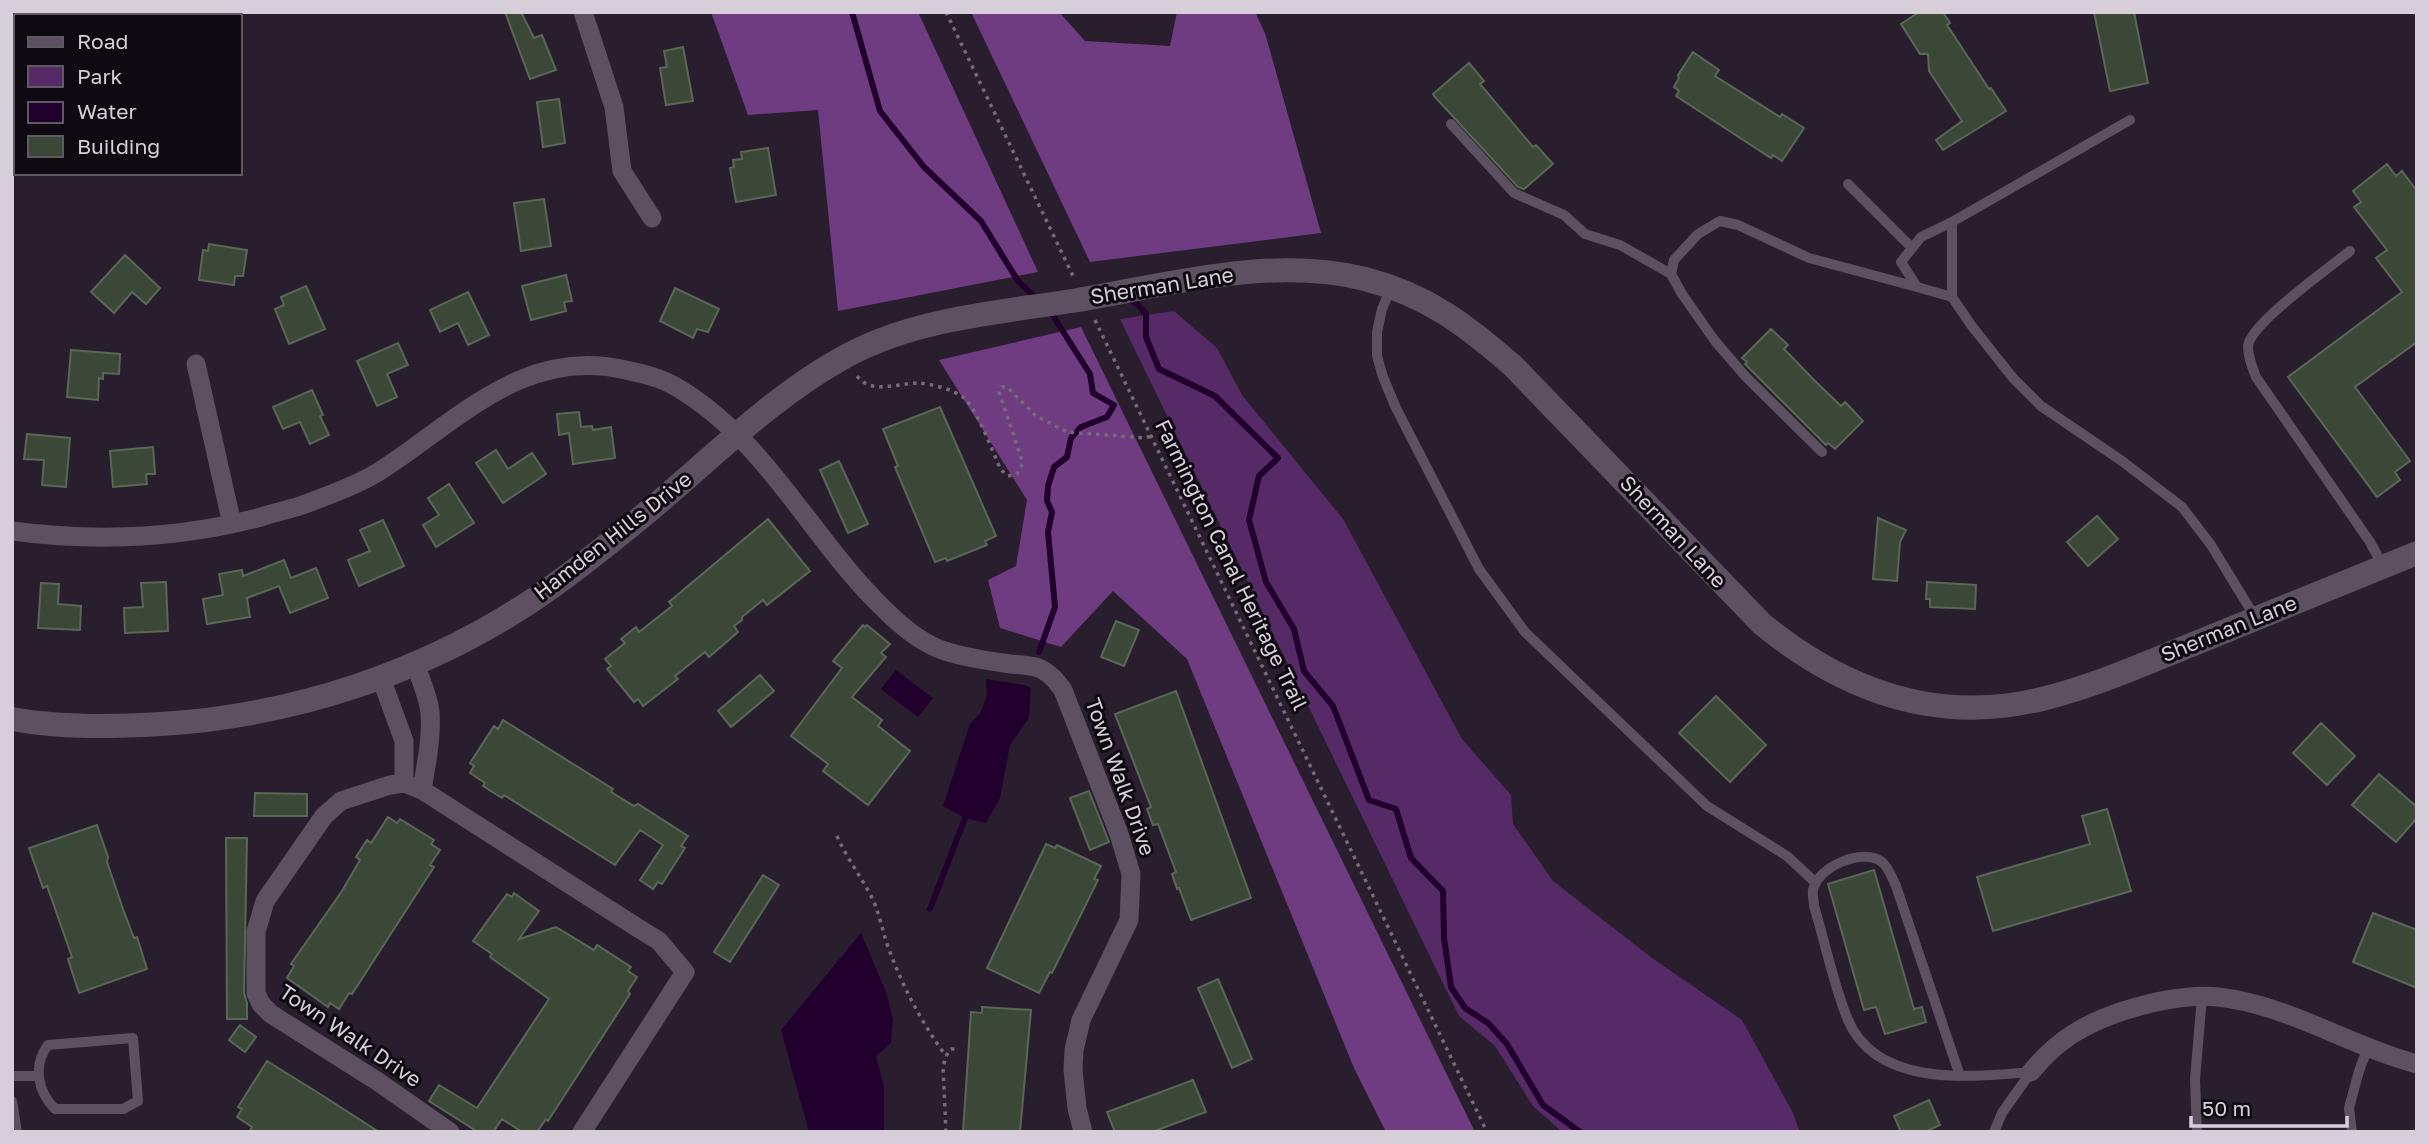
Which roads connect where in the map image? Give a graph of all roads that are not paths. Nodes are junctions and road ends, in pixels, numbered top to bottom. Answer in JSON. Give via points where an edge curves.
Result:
{"nodes":[{"id":1,"x":583,"y":12,"type":"edge"},
{"id":2,"x":2130,"y":120,"type":"dead end"},
{"id":3,"x":1451,"y":124,"type":"dead end"},
{"id":4,"x":1848,"y":184,"type":"dead end"},
{"id":5,"x":652,"y":218,"type":"dead end"},
{"id":6,"x":1952,"y":222,"type":"junction"},
{"id":7,"x":1913,"y":248,"type":"junction"},
{"id":8,"x":2350,"y":251,"type":"dead end"},
{"id":9,"x":1671,"y":274,"type":"junction"},
{"id":10,"x":1391,"y":287,"type":"junction"},
{"id":11,"x":1917,"y":287,"type":"junction"},
{"id":12,"x":1952,"y":297,"type":"junction"},
{"id":13,"x":942,"y":322,"type":"joint"},
{"id":14,"x":196,"y":364,"type":"dead end"},
{"id":15,"x":738,"y":434,"type":"junction"},
{"id":16,"x":1822,"y":452,"type":"dead end"},
{"id":17,"x":232,"y":524,"type":"junction"},
{"id":18,"x":12,"y":531,"type":"edge"},
{"id":19,"x":2417,"y":553,"type":"edge"},
{"id":20,"x":2384,"y":566,"type":"junction"},
{"id":21,"x":2256,"y":619,"type":"junction"},
{"id":22,"x":415,"y":664,"type":"junction"},
{"id":23,"x":381,"y":678,"type":"junction"},
{"id":24,"x":12,"y":719,"type":"edge"},
{"id":25,"x":413,"y":787,"type":"junction"},
{"id":26,"x":1816,"y":883,"type":"junction"},
{"id":27,"x":2202,"y":998,"type":"junction"},
{"id":28,"x":2368,"y":1047,"type":"junction"},
{"id":29,"x":2417,"y":1064,"type":"edge"},
{"id":30,"x":2031,"y":1072,"type":"junction"},
{"id":31,"x":12,"y":1076,"type":"edge"},
{"id":32,"x":39,"y":1076,"type":"junction"},
{"id":33,"x":1960,"y":1076,"type":"junction"},
{"id":34,"x":12,"y":1101,"type":"edge"},
{"id":35,"x":17,"y":1132,"type":"edge"},
{"id":36,"x":450,"y":1132,"type":"edge"},
{"id":37,"x":582,"y":1132,"type":"edge"},
{"id":38,"x":1083,"y":1132,"type":"edge"},
{"id":39,"x":1994,"y":1132,"type":"edge"},
{"id":40,"x":2197,"y":1132,"type":"edge"},
{"id":41,"x":2352,"y":1132,"type":"edge"}],
"edges":[{"from":1,"to":5,"type":"street","via":[[614,107],[622,171]]},
{"from":2,"to":6,"type":"lane"},
{"from":3,"to":9,"type":"lane","via":[[1514,192],[1564,215],[1585,234],[1620,246]]},
{"from":4,"to":7,"type":"lane"},
{"from":6,"to":7,"type":"lane","via":[[1921,237]]},
{"from":6,"to":12,"type":"lane"},
{"from":7,"to":11,"type":"lane","via":[[1900,262]]},
{"from":8,"to":20,"type":"lane","via":[[2260,324],[2248,343],[2256,377]]},
{"from":9,"to":11,"type":"lane","via":[[1674,260],[1698,234],[1720,221],[1809,258]]},
{"from":9,"to":16,"type":"lane","via":[[1723,350]]},
{"from":10,"to":13,"type":"street","name":"Sherman Lane","via":[[1311,271],[1227,275]]},
{"from":10,"to":21,"type":"street","name":"Sherman Lane","via":[[1420,298],[1472,330],[1557,410],[1762,624],[1791,648],[1862,687],[1923,704],[2007,705],[2041,699],[2133,668]]},
{"from":10,"to":26,"type":"lane","via":[[1377,332],[1383,377],[1479,569],[1525,632],[1707,806],[1787,856]]},
{"from":11,"to":12,"type":"lane"},
{"from":12,"to":21,"type":"lane","via":[[2012,377],[2041,406],[2182,507]]},
{"from":13,"to":15,"type":"street","name":"Hamden Hills Drive","via":[[843,357]]},
{"from":14,"to":17,"type":"street"},
{"from":15,"to":17,"type":"street","name":"Town Walk Drive","via":[[698,401],[651,375],[576,364],[518,380],[486,396],[378,472],[306,505]]},
{"from":15,"to":22,"type":"street","name":"Hamden Hills Drive","via":[[629,527],[532,601]]},
{"from":15,"to":38,"type":"street","name":"Town Walk Drive","via":[[857,583],[894,619],[941,650],[1039,668],[1052,677],[1070,705],[1131,874],[1132,895],[1126,928],[1081,1020],[1074,1050]]},
{"from":17,"to":18,"type":"street","name":"Town Walk Drive","via":[[139,538],[57,537]]},
{"from":19,"to":20,"type":"street","name":"Sherman Lane"},
{"from":20,"to":21,"type":"street","name":"Sherman Lane"},
{"from":22,"to":23,"type":"street","name":"Hamden Hills Drive"},
{"from":22,"to":25,"type":"street","via":[[430,713]]},
{"from":23,"to":24,"type":"street","name":"Hamden Hills Drive","via":[[253,714],[188,723],[121,727]]},
{"from":23,"to":25,"type":"street","via":[[404,741]]},
{"from":25,"to":36,"type":"street","name":"Town Walk Drive","via":[[390,785],[341,801],[324,816],[265,901],[256,932],[256,993],[271,1014]]},
{"from":25,"to":37,"type":"street","via":[[659,941],[685,972]]},
{"from":26,"to":33,"type":"lane","via":[[1814,906],[1848,1020],[1861,1041],[1879,1056],[1909,1070]]},
{"from":26,"to":33,"type":"lane","via":[[1838,863],[1858,857],[1883,863],[1896,886]]},
{"from":27,"to":28,"type":"street","via":[[2285,1013]]},
{"from":27,"to":30,"type":"street","via":[[2145,1004],[2100,1019],[2062,1040]]},
{"from":27,"to":40,"type":"lane","via":[[2195,1079]]},
{"from":28,"to":29,"type":"street"},
{"from":28,"to":41,"type":"lane","via":[[2349,1108]]},
{"from":30,"to":33,"type":"lane"},
{"from":30,"to":39,"type":"lane","via":[[2001,1113]]},
{"from":31,"to":32,"type":"lane"},
{"from":32,"to":32,"type":"lane","via":[[38,1062],[48,1045],[133,1038],[138,1101],[123,1109],[55,1109],[44,1095]]},
{"from":34,"to":35,"type":"lane"}]}
